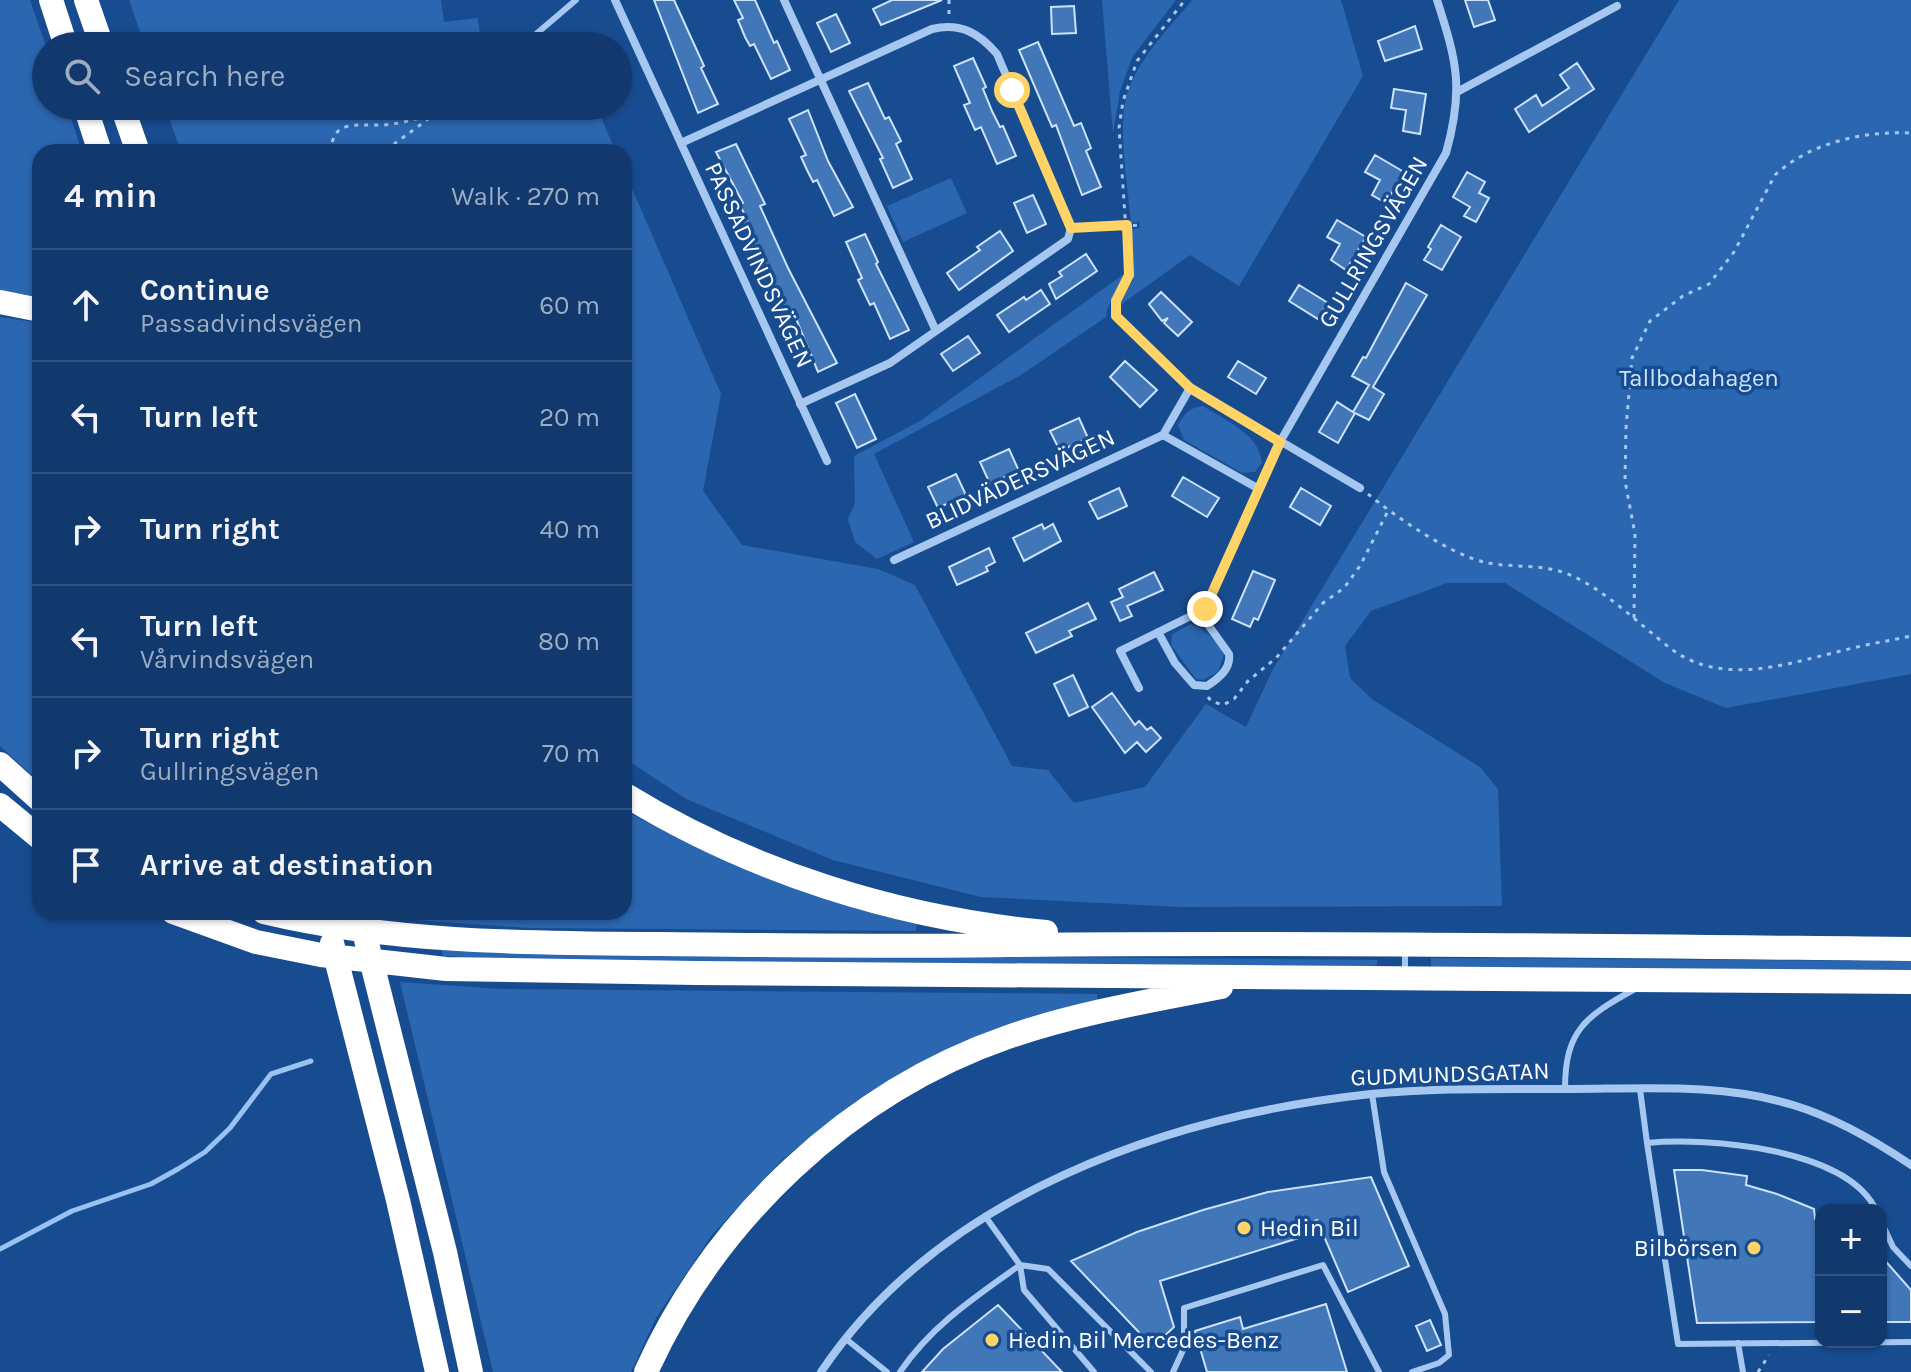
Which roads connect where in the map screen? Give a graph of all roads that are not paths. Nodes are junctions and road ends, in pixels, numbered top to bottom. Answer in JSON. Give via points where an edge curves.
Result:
{"nodes":[{"id":1,"x":51,"y":0,"type":"edge"},
{"id":2,"x":86,"y":0,"type":"edge"},
{"id":3,"x":576,"y":0,"type":"edge"},
{"id":4,"x":615,"y":0,"type":"edge"},
{"id":5,"x":784,"y":0,"type":"edge"},
{"id":6,"x":1437,"y":0,"type":"edge"},
{"id":7,"x":1617,"y":6,"type":"dead end"},
{"id":8,"x":61,"y":32,"type":"edge"},
{"id":9,"x":97,"y":32,"type":"edge"},
{"id":10,"x":538,"y":32,"type":"edge"},
{"id":11,"x":630,"y":32,"type":"edge"},
{"id":12,"x":632,"y":37,"type":"edge"},
{"id":13,"x":820,"y":79,"type":"junction"},
{"id":14,"x":1457,"y":92,"type":"junction"},
{"id":15,"x":90,"y":120,"type":"edge"},
{"id":16,"x":127,"y":120,"type":"edge"},
{"id":17,"x":681,"y":143,"type":"junction"},
{"id":18,"x":97,"y":144,"type":"edge"},
{"id":19,"x":136,"y":144,"type":"edge"},
{"id":20,"x":0,"y":302,"type":"edge"},
{"id":21,"x":32,"y":308,"type":"edge"},
{"id":22,"x":1116,"y":316,"type":"road end"},
{"id":23,"x":936,"y":331,"type":"junction"},
{"id":24,"x":1190,"y":388,"type":"junction"},
{"id":25,"x":800,"y":404,"type":"junction"},
{"id":26,"x":1163,"y":435,"type":"junction"},
{"id":27,"x":1280,"y":442,"type":"junction"},
{"id":28,"x":827,"y":461,"type":"dead end"},
{"id":29,"x":1360,"y":488,"type":"road end"},
{"id":30,"x":1259,"y":489,"type":"junction"},
{"id":31,"x":894,"y":560,"type":"dead end"},
{"id":32,"x":1199,"y":612,"type":"junction"},
{"id":33,"x":1158,"y":632,"type":"junction"},
{"id":34,"x":1139,"y":688,"type":"dead end"},
{"id":35,"x":0,"y":764,"type":"edge"},
{"id":36,"x":32,"y":793,"type":"edge"},
{"id":37,"x":632,"y":799,"type":"edge"},
{"id":38,"x":0,"y":805,"type":"edge"},
{"id":39,"x":32,"y":831,"type":"edge"},
{"id":40,"x":195,"y":920,"type":"edge"},
{"id":41,"x":296,"y":920,"type":"edge"},
{"id":42,"x":326,"y":920,"type":"edge"},
{"id":43,"x":361,"y":920,"type":"edge"},
{"id":44,"x":1168,"y":944,"type":"junction"},
{"id":45,"x":1405,"y":945,"type":"junction"},
{"id":46,"x":1911,"y":949,"type":"edge"},
{"id":47,"x":1266,"y":977,"type":"junction"},
{"id":48,"x":1405,"y":978,"type":"junction"},
{"id":49,"x":1652,"y":980,"type":"junction"},
{"id":50,"x":1911,"y":982,"type":"edge"},
{"id":51,"x":1565,"y":1089,"type":"junction"},
{"id":52,"x":1640,"y":1089,"type":"junction"},
{"id":53,"x":1372,"y":1094,"type":"junction"},
{"id":54,"x":1647,"y":1143,"type":"junction"},
{"id":55,"x":1911,"y":1165,"type":"edge"},
{"id":56,"x":1872,"y":1204,"type":"edge"},
{"id":57,"x":985,"y":1216,"type":"junction"},
{"id":58,"x":1887,"y":1234,"type":"edge"},
{"id":59,"x":1020,"y":1265,"type":"junction"},
{"id":60,"x":1911,"y":1266,"type":"edge"},
{"id":61,"x":845,"y":1338,"type":"junction"},
{"id":62,"x":1911,"y":1342,"type":"edge"},
{"id":63,"x":1738,"y":1343,"type":"junction"},
{"id":64,"x":437,"y":1372,"type":"edge"},
{"id":65,"x":471,"y":1372,"type":"edge"},
{"id":66,"x":646,"y":1372,"type":"edge"},
{"id":67,"x":821,"y":1372,"type":"edge"},
{"id":68,"x":887,"y":1372,"type":"edge"},
{"id":69,"x":900,"y":1372,"type":"edge"},
{"id":70,"x":1094,"y":1372,"type":"edge"},
{"id":71,"x":1151,"y":1372,"type":"edge"},
{"id":72,"x":1173,"y":1372,"type":"edge"},
{"id":73,"x":1379,"y":1372,"type":"edge"},
{"id":74,"x":1412,"y":1372,"type":"edge"},
{"id":75,"x":1743,"y":1372,"type":"edge"}],
"edges":[{"from":1,"to":8,"type":"highway"},
{"from":2,"to":9,"type":"highway"},
{"from":3,"to":10,"type":"lane"},
{"from":4,"to":11,"type":"street","name":"PASSADVINDSVÄGEN"},
{"from":5,"to":13,"type":"street"},
{"from":6,"to":14,"type":"street","name":"GULLRINGSVÄGEN","via":[[1455,58]]},
{"from":7,"to":14,"type":"street"},
{"from":12,"to":17,"type":"street","name":"PASSADVINDSVÄGEN"},
{"from":13,"to":17,"type":"street","name":"PASSADVINDSVÄGEN"},
{"from":13,"to":23,"type":"street"},
{"from":13,"to":23,"type":"street","name":"PASSADVINDSVÄGEN","via":[[932,29],[958,27],[974,33],[997,54],[1071,228],[1068,239]]},
{"from":14,"to":27,"type":"street","name":"GULLRINGSVÄGEN","via":[[1441,166]]},
{"from":15,"to":18,"type":"highway"},
{"from":16,"to":19,"type":"highway"},
{"from":17,"to":25,"type":"street","name":"PASSADVINDSVÄGEN"},
{"from":20,"to":21,"type":"highway"},
{"from":22,"to":24,"type":"street"},
{"from":23,"to":25,"type":"street","name":"PASSADVINDSVÄGEN","via":[[890,363]]},
{"from":24,"to":26,"type":"street"},
{"from":24,"to":27,"type":"street"},
{"from":25,"to":28,"type":"street","name":"PASSADVINDSVÄGEN"},
{"from":26,"to":30,"type":"street"},
{"from":26,"to":31,"type":"street","name":"BLIDVÄDERSVÄGEN"},
{"from":27,"to":29,"type":"street"},
{"from":27,"to":30,"type":"street","name":"GULLRINGSVÄGEN"},
{"from":30,"to":32,"type":"street","name":"GULLRINGSVÄGEN","via":[[1205,609]]},
{"from":32,"to":33,"type":"street"},
{"from":32,"to":33,"type":"street","via":[[1227,648],[1230,661],[1207,686],[1194,685]]},
{"from":33,"to":34,"type":"street","via":[[1120,651]]},
{"from":35,"to":36,"type":"highway"},
{"from":37,"to":44,"type":"highway","via":[[715,843],[878,903],[1020,929]]},
{"from":38,"to":39,"type":"highway"},
{"from":40,"to":47,"type":"highway","via":[[256,942],[321,955],[446,969]]},
{"from":41,"to":44,"type":"highway","via":[[439,939],[714,945]]},
{"from":42,"to":64,"type":"highway"},
{"from":43,"to":65,"type":"highway"},
{"from":44,"to":45,"type":"highway"},
{"from":45,"to":46,"type":"highway"},
{"from":45,"to":48,"type":"lane"},
{"from":47,"to":48,"type":"highway"},
{"from":47,"to":66,"type":"highway","via":[[1007,1037],[939,1065],[876,1102],[817,1147],[730,1235],[692,1288]]},
{"from":48,"to":49,"type":"highway"},
{"from":49,"to":50,"type":"highway"},
{"from":49,"to":51,"type":"lane","via":[[1606,1005],[1571,1041]]},
{"from":51,"to":52,"type":"street","name":"GUDMUNDSGATAN"},
{"from":51,"to":53,"type":"street","name":"GUDMUNDSGATAN"},
{"from":52,"to":54,"type":"lane"},
{"from":52,"to":55,"type":"street","name":"GUDMUNDSGATAN","via":[[1737,1093],[1792,1104],[1853,1129]]},
{"from":53,"to":57,"type":"street","name":"GUDMUNDSGATAN","via":[[1277,1108],[1168,1137],[1066,1175]]},
{"from":53,"to":74,"type":"lane","via":[[1384,1172],[1445,1314],[1449,1355]]},
{"from":54,"to":56,"type":"lane","via":[[1712,1141],[1780,1153],[1827,1168],[1864,1190]]},
{"from":54,"to":63,"type":"lane","via":[[1678,1344]]},
{"from":57,"to":59,"type":"lane"},
{"from":57,"to":61,"type":"street","name":"GUDMUNDSGATAN","via":[[924,1258]]},
{"from":58,"to":60,"type":"lane"},
{"from":59,"to":69,"type":"lane","via":[[948,1317]]},
{"from":59,"to":70,"type":"lane","via":[[1024,1290]]},
{"from":59,"to":71,"type":"lane","via":[[1048,1269]]},
{"from":61,"to":67,"type":"street","name":"GUDMUNDSGATAN"},
{"from":61,"to":68,"type":"lane"},
{"from":62,"to":63,"type":"lane"},
{"from":63,"to":75,"type":"lane"},
{"from":72,"to":73,"type":"lane","via":[[1184,1348],[1184,1308],[1323,1265]]}]}
